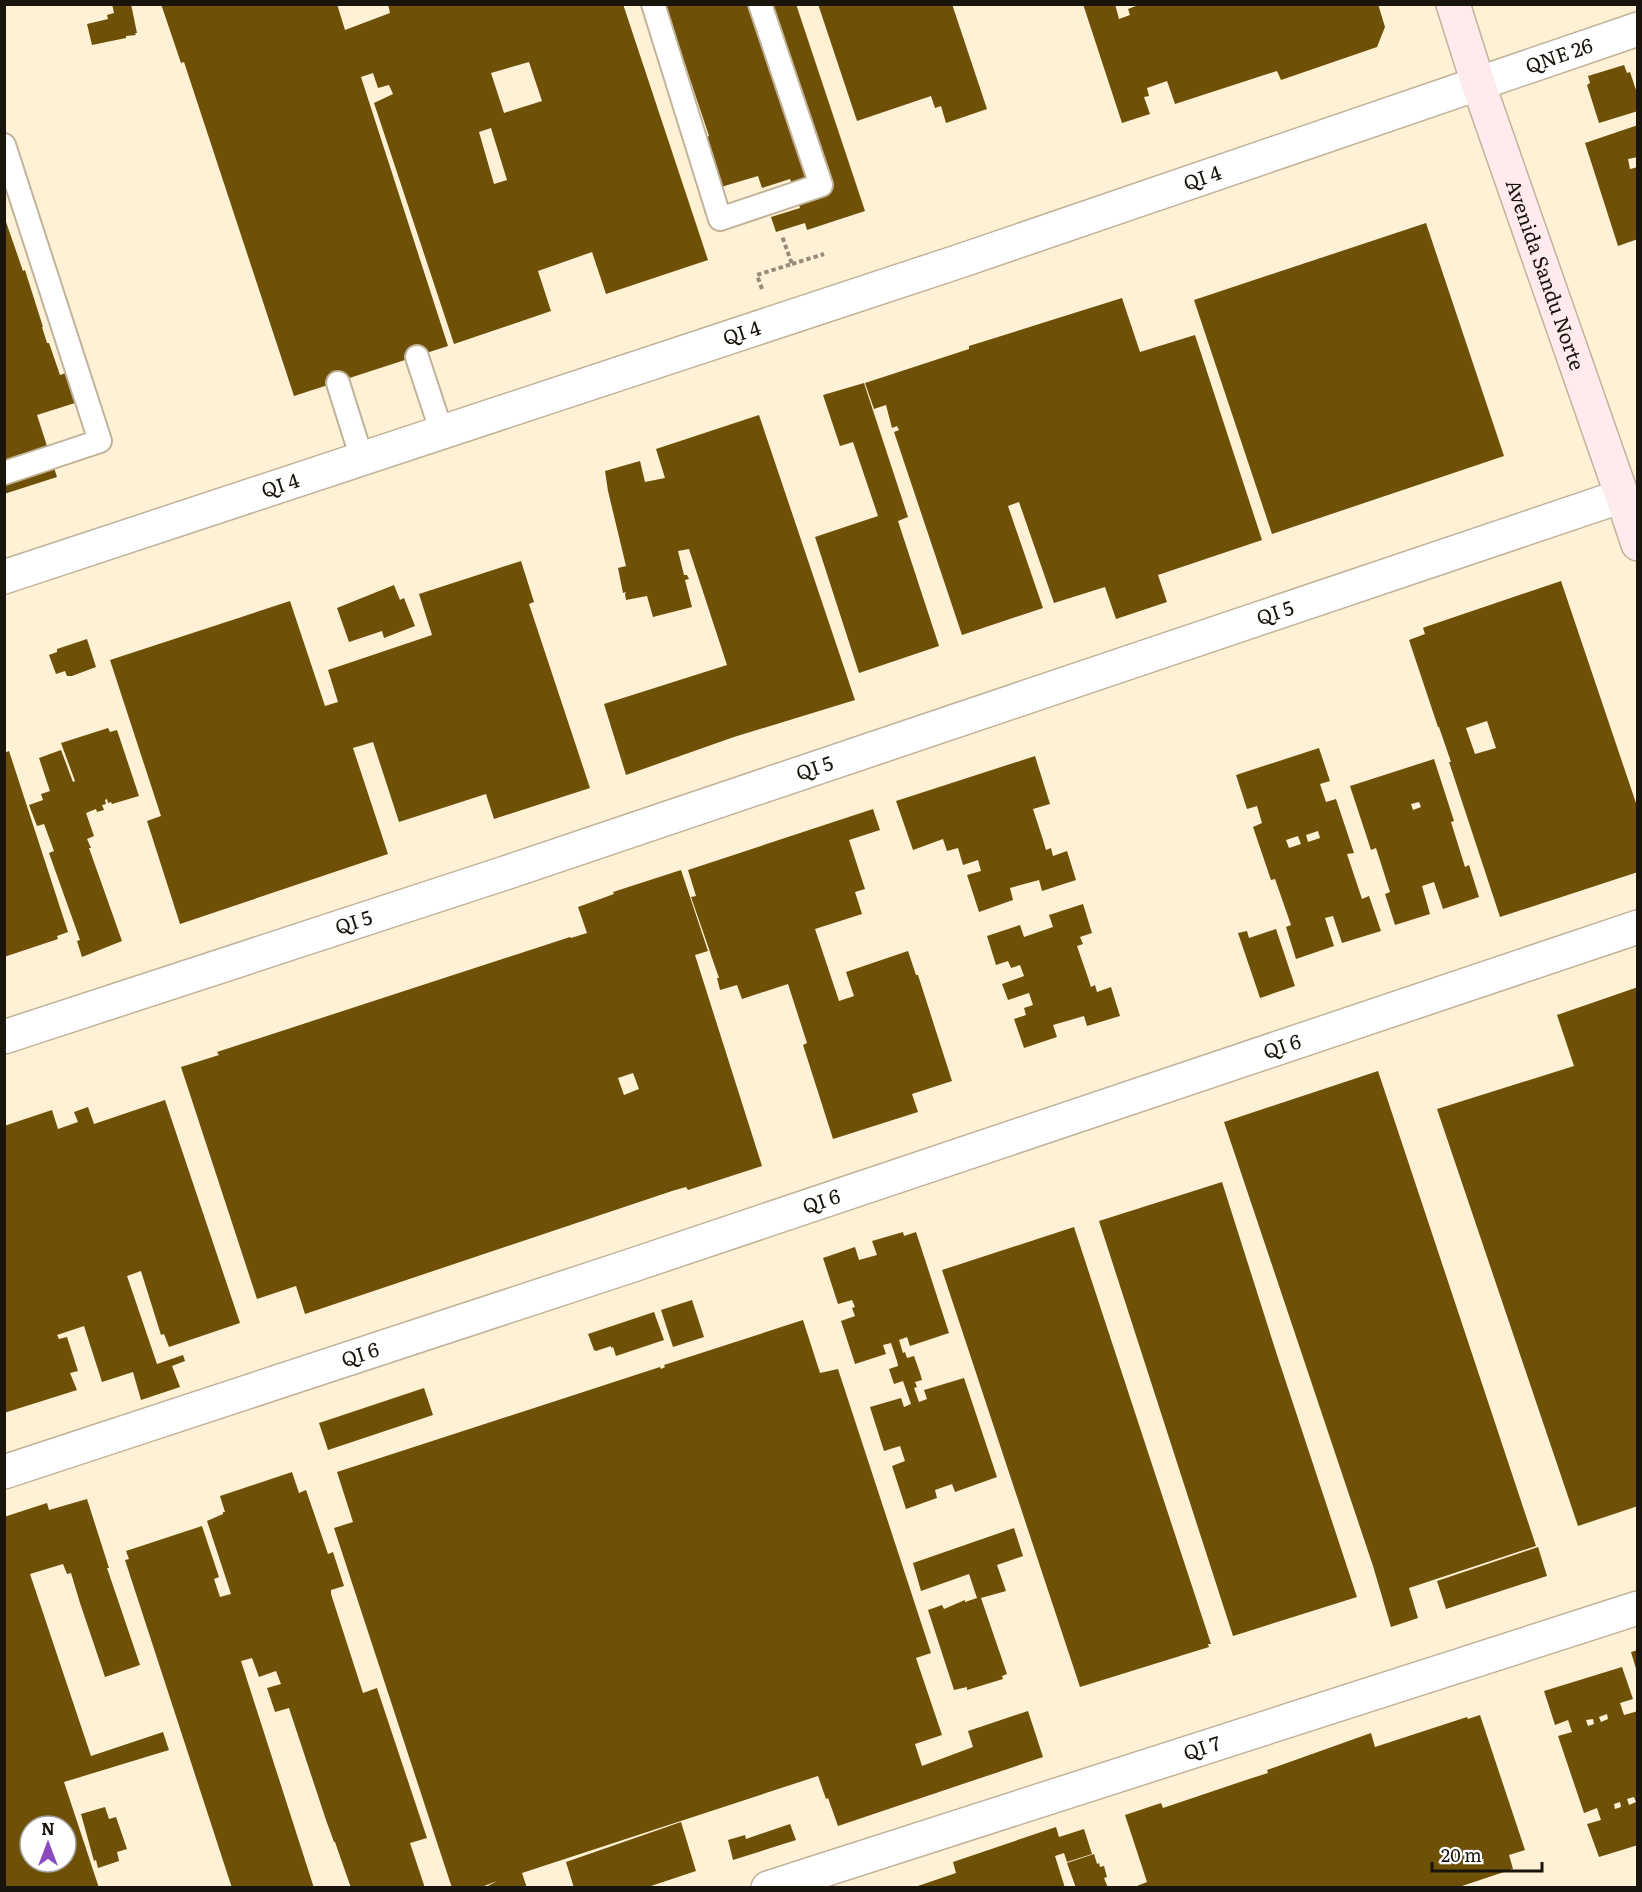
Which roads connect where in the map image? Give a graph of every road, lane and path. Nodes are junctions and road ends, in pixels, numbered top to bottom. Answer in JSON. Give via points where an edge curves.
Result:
{"nodes":[{"id":1,"x":653,"y":4,"type":"edge"},
{"id":2,"x":760,"y":4,"type":"edge"},
{"id":3,"x":1453,"y":4,"type":"edge"},
{"id":4,"x":1638,"y":29,"type":"edge"},
{"id":5,"x":1478,"y":83,"type":"junction"},
{"id":6,"x":4,"y":145,"type":"edge"},
{"id":7,"x":782,"y":236,"type":"dead end"},
{"id":8,"x":824,"y":254,"type":"dead end"},
{"id":9,"x":792,"y":264,"type":"junction"},
{"id":10,"x":773,"y":323,"type":"junction"},
{"id":11,"x":417,"y":357,"type":"dead end"},
{"id":12,"x":338,"y":383,"type":"dead end"},
{"id":13,"x":442,"y":433,"type":"junction"},
{"id":14,"x":362,"y":459,"type":"junction"},
{"id":15,"x":4,"y":473,"type":"edge"},
{"id":16,"x":1622,"y":496,"type":"junction"},
{"id":17,"x":1638,"y":544,"type":"edge"},
{"id":18,"x":4,"y":577,"type":"edge"},
{"id":19,"x":1638,"y":927,"type":"edge"},
{"id":20,"x":4,"y":1037,"type":"edge"},
{"id":21,"x":4,"y":1472,"type":"edge"},
{"id":22,"x":1638,"y":1608,"type":"edge"},
{"id":23,"x":768,"y":1887,"type":"edge"}],
"edges":[{"from":1,"to":2,"type":"lane","via":[[720,219],[821,185]]},
{"from":3,"to":5,"type":"main road","name":"Avenida Sandu Norte"},
{"from":4,"to":5,"type":"street","name":"QNE 26"},
{"from":5,"to":10,"type":"street","name":"QI 4"},
{"from":5,"to":16,"type":"main road","name":"Avenida Sandu Norte"},
{"from":6,"to":15,"type":"lane","via":[[100,441]]},
{"from":7,"to":9,"type":"path"},
{"from":8,"to":9,"type":"path"},
{"from":9,"to":10,"type":"path","via":[[757,275]]},
{"from":10,"to":13,"type":"street","name":"QI 4"},
{"from":11,"to":13,"type":"lane"},
{"from":12,"to":14,"type":"lane"},
{"from":13,"to":14,"type":"street","name":"QI 4"},
{"from":14,"to":18,"type":"street","name":"QI 4"},
{"from":16,"to":17,"type":"main road","name":"Avenida Sandu Norte"},
{"from":16,"to":20,"type":"street","name":"QI 5","via":[[525,867]]},
{"from":19,"to":21,"type":"street","name":"QI 6"},
{"from":22,"to":23,"type":"street","name":"QI 7"}]}
